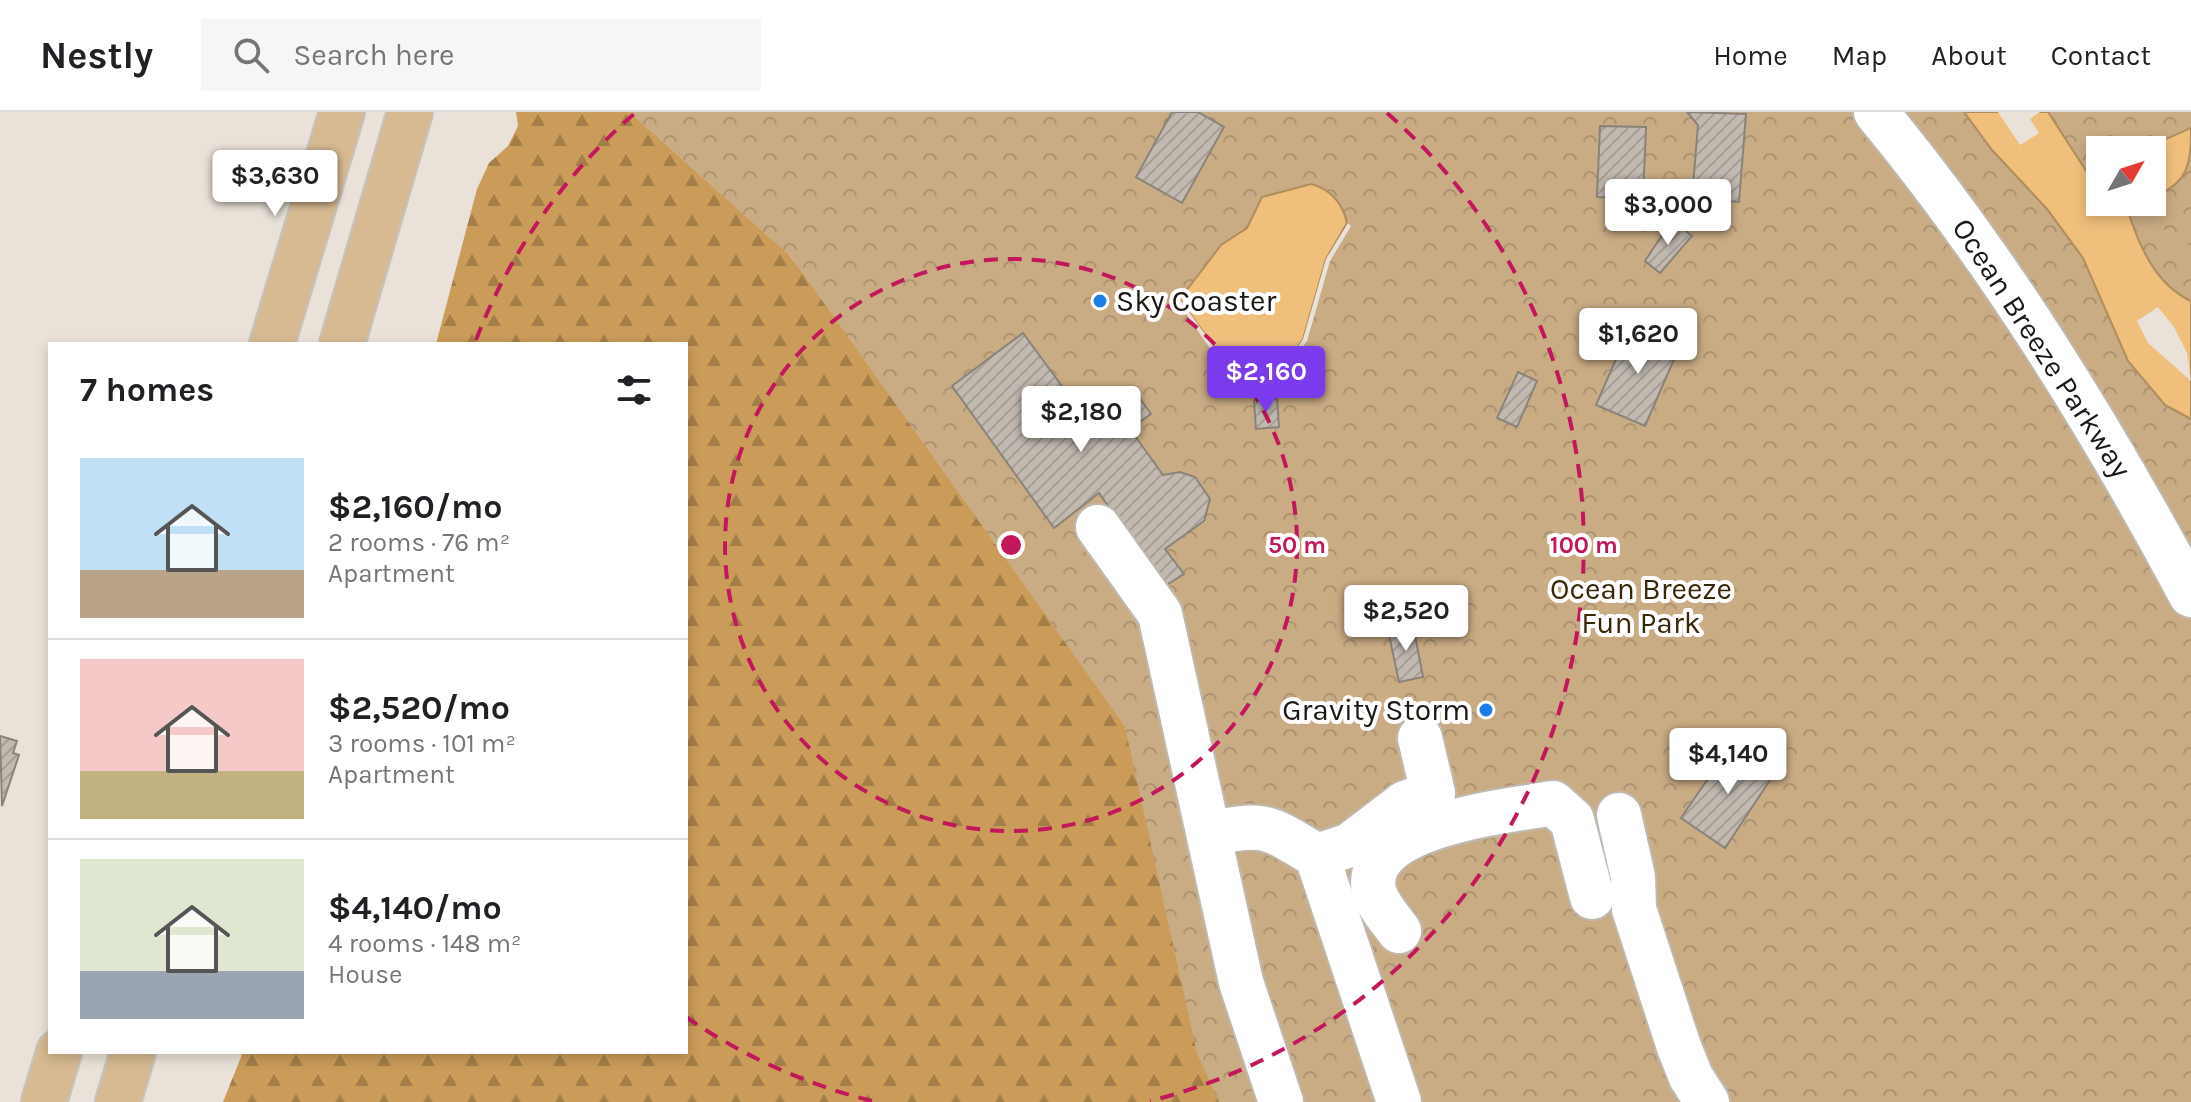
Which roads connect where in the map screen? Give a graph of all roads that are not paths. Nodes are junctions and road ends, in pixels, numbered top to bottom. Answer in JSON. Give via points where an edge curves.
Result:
{"nodes":[{"id":1,"x":342,"y":112,"type":"edge"},
{"id":2,"x":410,"y":112,"type":"edge"},
{"id":3,"x":1876,"y":112,"type":"edge"},
{"id":4,"x":273,"y":342,"type":"edge"},
{"id":5,"x":343,"y":342,"type":"edge"},
{"id":6,"x":1098,"y":527,"type":"dead end"},
{"id":7,"x":2191,"y":595,"type":"edge"},
{"id":8,"x":1420,"y":738,"type":"dead end"},
{"id":9,"x":1619,"y":815,"type":"dead end"},
{"id":10,"x":1209,"y":834,"type":"junction"},
{"id":11,"x":1322,"y":869,"type":"junction"},
{"id":12,"x":1374,"y":876,"type":"junction"},
{"id":13,"x":1592,"y":897,"type":"dead end"},
{"id":14,"x":1399,"y":931,"type":"dead end"},
{"id":15,"x":58,"y":1054,"type":"edge"},
{"id":16,"x":132,"y":1054,"type":"edge"},
{"id":17,"x":44,"y":1102,"type":"edge"},
{"id":18,"x":118,"y":1102,"type":"edge"},
{"id":19,"x":1281,"y":1102,"type":"edge"},
{"id":20,"x":1399,"y":1102,"type":"edge"},
{"id":21,"x":1707,"y":1102,"type":"edge"}],
"edges":[{"from":1,"to":4,"type":"main road"},
{"from":2,"to":5,"type":"main road"},
{"from":3,"to":7,"type":"street","name":"Ocean Breeze Parkway","via":[[1934,182],[2055,358]]},
{"from":6,"to":10,"type":"street","via":[[1160,614]]},
{"from":8,"to":11,"type":"street","via":[[1433,793],[1405,803]]},
{"from":9,"to":21,"type":"street","via":[[1633,877],[1634,909],[1679,1047]]},
{"from":10,"to":11,"type":"street","via":[[1248,825],[1270,828]]},
{"from":10,"to":19,"type":"street","via":[[1241,982]]},
{"from":11,"to":12,"type":"street"},
{"from":11,"to":20,"type":"street"},
{"from":12,"to":13,"type":"street","via":[[1387,853],[1425,829],[1553,803],[1572,820]]},
{"from":12,"to":14,"type":"street","via":[[1378,901]]},
{"from":15,"to":17,"type":"main road"},
{"from":16,"to":18,"type":"main road"}]}
